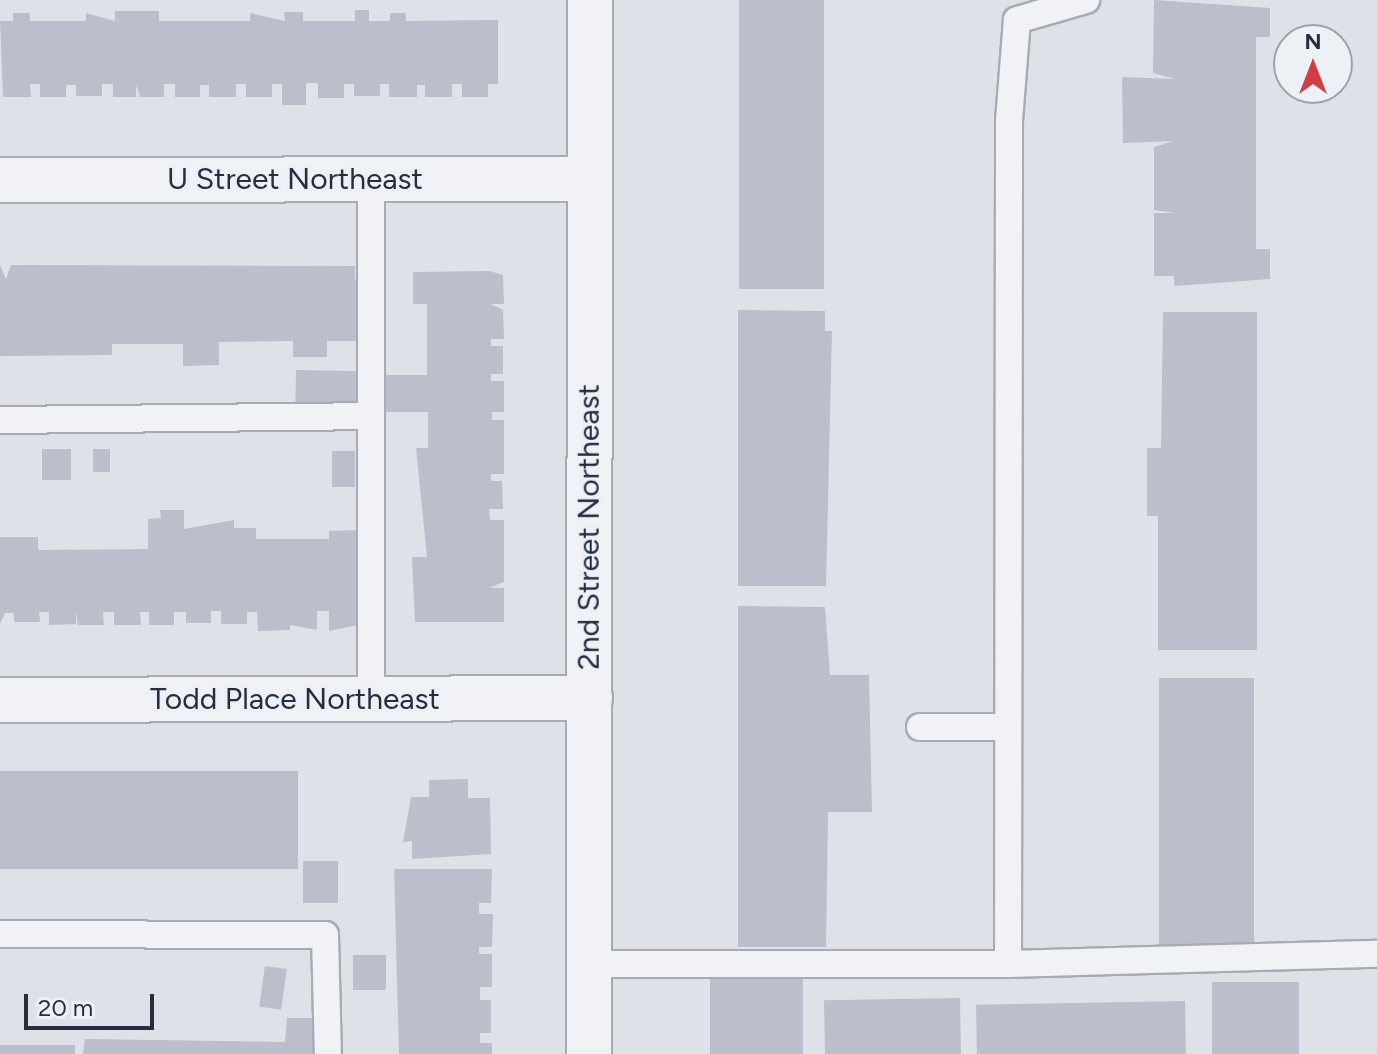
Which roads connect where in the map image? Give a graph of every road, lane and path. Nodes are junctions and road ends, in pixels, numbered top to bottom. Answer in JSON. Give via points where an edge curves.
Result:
{"nodes":[{"id":1,"x":590,"y":0,"type":"edge"},
{"id":2,"x":1086,"y":0,"type":"edge"},
{"id":3,"x":371,"y":179,"type":"junction"},
{"id":4,"x":589,"y":179,"type":"junction"},
{"id":5,"x":0,"y":180,"type":"edge"},
{"id":6,"x":371,"y":416,"type":"junction"},
{"id":7,"x":0,"y":420,"type":"edge"},
{"id":8,"x":590,"y":698,"type":"junction"},
{"id":9,"x":371,"y":699,"type":"junction"},
{"id":10,"x":0,"y":700,"type":"edge"},
{"id":11,"x":920,"y":727,"type":"dead end"},
{"id":12,"x":1008,"y":727,"type":"junction"},
{"id":13,"x":0,"y":934,"type":"edge"},
{"id":14,"x":1377,"y":954,"type":"edge"},
{"id":15,"x":590,"y":964,"type":"junction"},
{"id":16,"x":1008,"y":964,"type":"junction"},
{"id":17,"x":328,"y":1054,"type":"edge"},
{"id":18,"x":589,"y":1054,"type":"edge"}],
"edges":[{"from":1,"to":4,"type":"street","name":"2nd Street Northeast"},
{"from":2,"to":12,"type":"lane","via":[[1017,20],[1009,121]]},
{"from":3,"to":4,"type":"street","name":"U Street Northeast"},
{"from":3,"to":5,"type":"street","name":"U Street Northeast"},
{"from":3,"to":6,"type":"lane"},
{"from":4,"to":8,"type":"street","name":"2nd Street Northeast"},
{"from":6,"to":7,"type":"lane"},
{"from":6,"to":9,"type":"lane"},
{"from":8,"to":9,"type":"street","name":"Todd Place Northeast"},
{"from":8,"to":15,"type":"street","name":"2nd Street Northeast"},
{"from":9,"to":10,"type":"street","name":"Todd Place Northeast"},
{"from":11,"to":12,"type":"lane"},
{"from":12,"to":16,"type":"lane"},
{"from":13,"to":17,"type":"lane","via":[[325,935]]},
{"from":14,"to":16,"type":"lane"},
{"from":15,"to":16,"type":"lane"},
{"from":15,"to":18,"type":"street","name":"2nd Street Northeast"}]}
